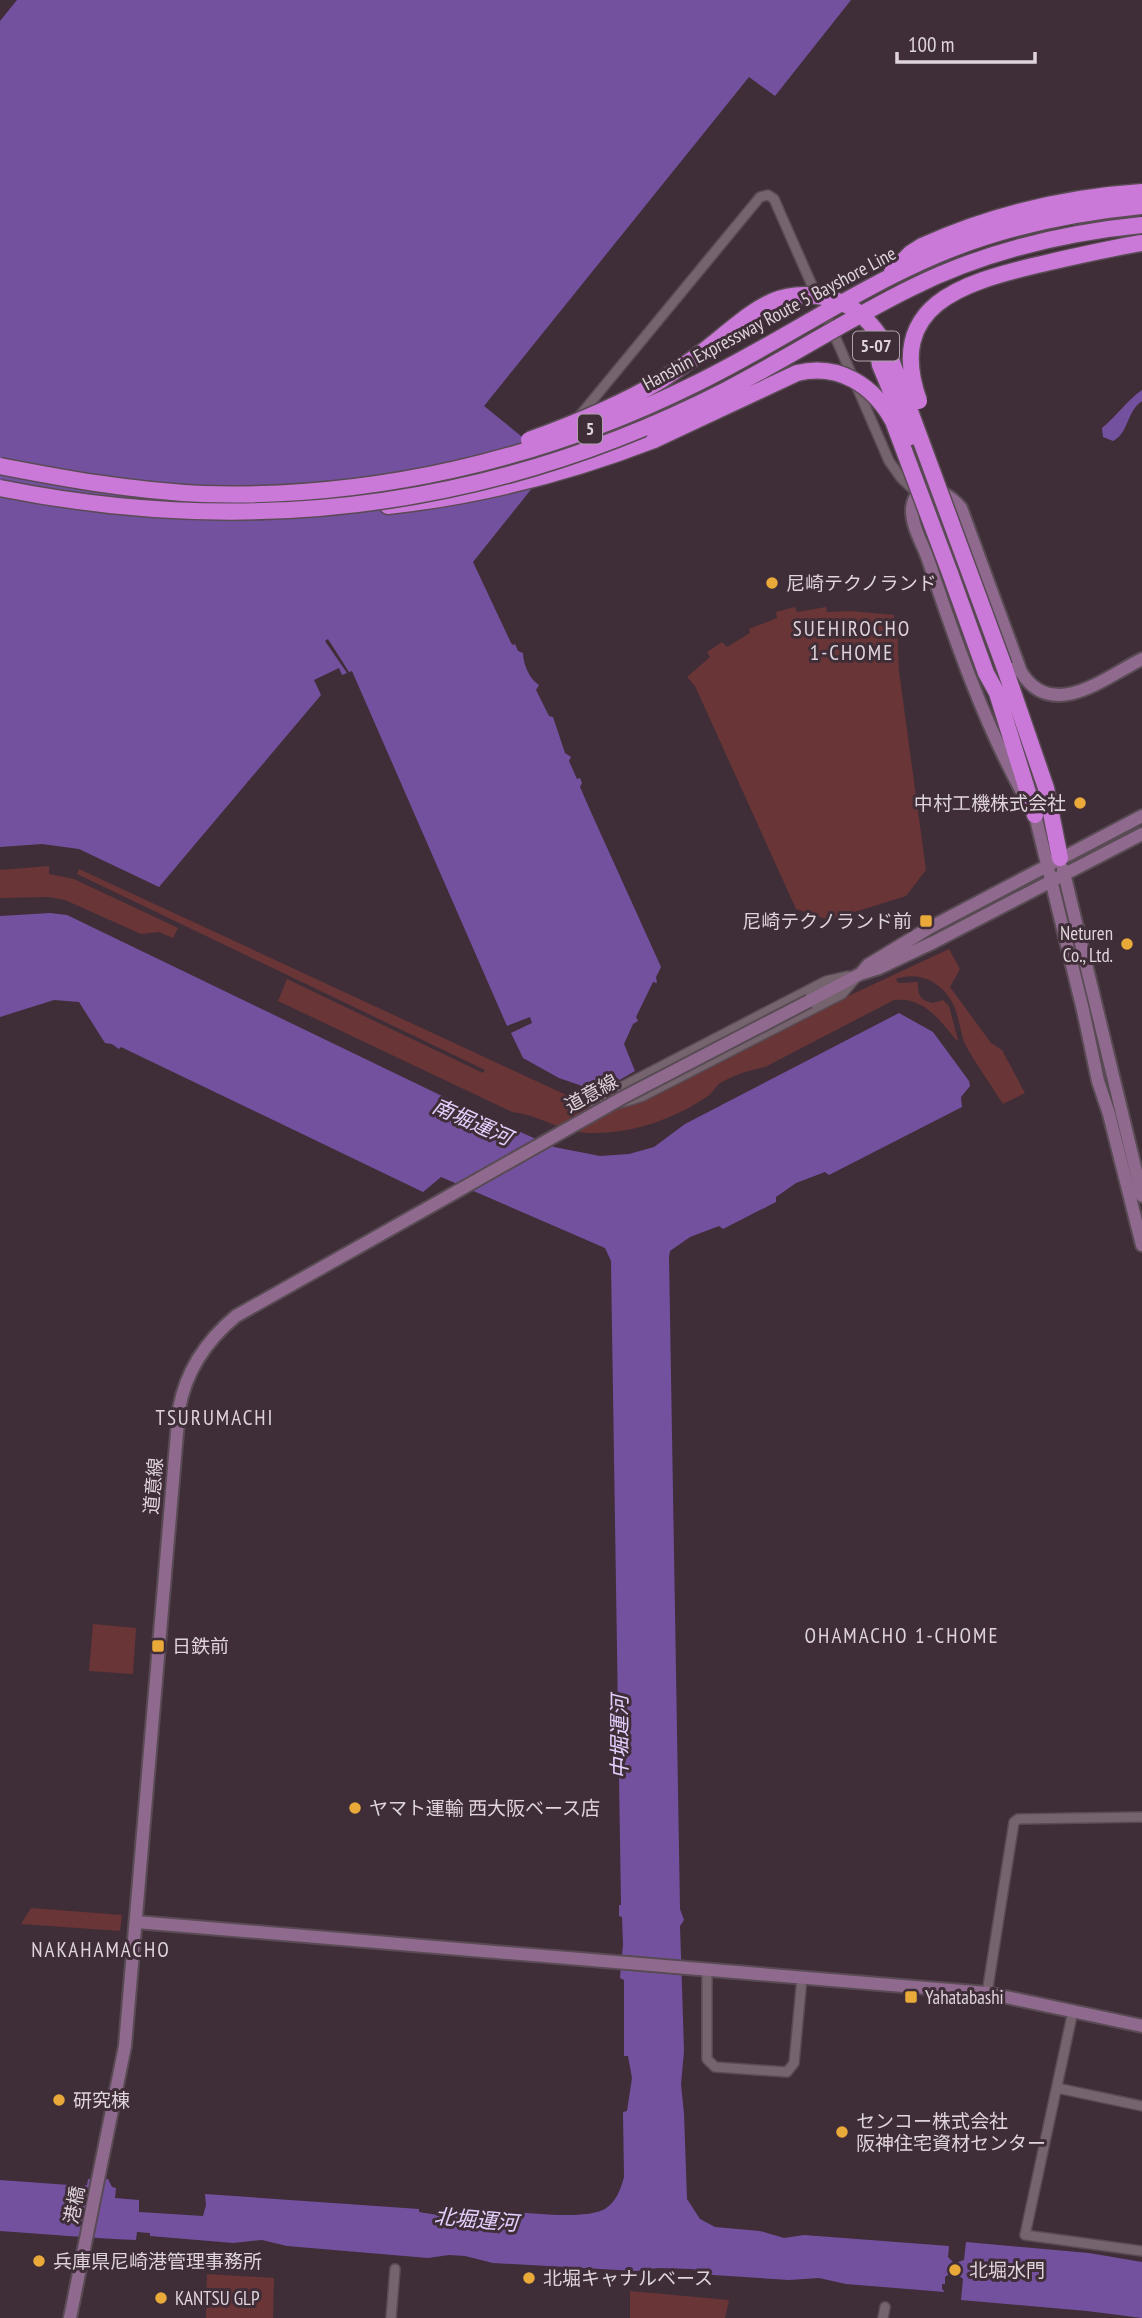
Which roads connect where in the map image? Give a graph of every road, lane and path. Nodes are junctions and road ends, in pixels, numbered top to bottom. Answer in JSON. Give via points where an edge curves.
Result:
{"nodes":[{"id":1,"x":1142,"y":192,"type":"edge"},
{"id":2,"x":1142,"y":206,"type":"edge"},
{"id":3,"x":1142,"y":225,"type":"edge"},
{"id":4,"x":1142,"y":243,"type":"edge"},
{"id":5,"x":553,"y":447,"type":"dead end"},
{"id":6,"x":0,"y":463,"type":"edge"},
{"id":7,"x":416,"y":477,"type":"junction"},
{"id":8,"x":0,"y":488,"type":"edge"},
{"id":9,"x":917,"y":494,"type":"junction"},
{"id":10,"x":342,"y":507,"type":"junction"},
{"id":11,"x":968,"y":570,"type":"junction"},
{"id":12,"x":1142,"y":659,"type":"edge"},
{"id":13,"x":995,"y":669,"type":"junction"},
{"id":14,"x":1035,"y":814,"type":"junction"},
{"id":15,"x":1142,"y":816,"type":"edge"},
{"id":16,"x":1142,"y":834,"type":"edge"},
{"id":17,"x":1057,"y":866,"type":"junction"},
{"id":18,"x":1051,"y":881,"type":"junction"},
{"id":19,"x":860,"y":974,"type":"junction"},
{"id":20,"x":1142,"y":1196,"type":"edge"},
{"id":21,"x":1142,"y":1245,"type":"edge"},
{"id":22,"x":1142,"y":1817,"type":"edge"},
{"id":23,"x":136,"y":1922,"type":"junction"},
{"id":24,"x":707,"y":1970,"type":"junction"},
{"id":25,"x":802,"y":1978,"type":"junction"},
{"id":26,"x":987,"y":1993,"type":"junction"},
{"id":27,"x":1073,"y":2011,"type":"junction"},
{"id":28,"x":1142,"y":2026,"type":"edge"},
{"id":29,"x":1057,"y":2088,"type":"junction"},
{"id":30,"x":1142,"y":2106,"type":"edge"},
{"id":31,"x":100,"y":2176,"type":"joint"},
{"id":32,"x":1142,"y":2251,"type":"edge"},
{"id":33,"x":395,"y":2269,"type":"dead end"},
{"id":34,"x":885,"y":2306,"type":"dead end"},
{"id":35,"x":70,"y":2318,"type":"edge"},
{"id":36,"x":391,"y":2318,"type":"edge"},
{"id":37,"x":883,"y":2318,"type":"edge"}],
"edges":[{"from":1,"to":13,"type":"highway","number":"5-07","bridge":true,"via":[[1032,208],[938,239],[901,262],[884,285],[875,330],[880,365]]},
{"from":2,"to":7,"type":"highway","name":"Hanshin Expressway Route 5 Bayshore Line","number":"5","bridge":true,"via":[[1040,222],[960,246],[884,281],[719,372],[632,412],[521,453]]},
{"from":3,"to":10,"type":"highway","name":"Hanshin Expressway Route 5 Bayshore Line","number":"5","bridge":true,"via":[[1042,240],[946,272],[717,394],[586,451],[461,487]]},
{"from":4,"to":11,"type":"highway","number":"5-07","bridge":true,"via":[[1044,263],[961,287],[939,300],[917,328],[911,379],[939,459]]},
{"from":5,"to":9,"type":"street","via":[[760,197],[768,195],[774,199],[889,461]]},
{"from":6,"to":7,"type":"highway","name":"Hanshin Expressway Route 5 Bayshore Line","number":"5","bridge":true,"via":[[51,476],[161,491],[240,494]]},
{"from":7,"to":11,"type":"highway","number":"5-07","bridge":true,"via":[[541,436],[639,393],[772,300],[820,296],[854,309],[886,346]]},
{"from":8,"to":10,"type":"highway","name":"Hanshin Expressway Route 5 Bayshore Line","number":"5","bridge":true,"via":[[161,510]]},
{"from":9,"to":12,"type":"street","via":[[936,490],[961,508],[1021,671],[1035,689],[1068,696]]},
{"from":9,"to":14,"type":"street","via":[[912,515],[954,636],[1007,764]]},
{"from":10,"to":13,"type":"highway","number":"5-07","bridge":true,"via":[[463,495],[570,469],[654,440],[789,376],[813,370],[839,373],[871,391],[893,421]]},
{"from":11,"to":13,"type":"highway","number":"5-07","bridge":true},
{"from":13,"to":14,"type":"highway","number":"5-07","via":[[997,693]]},
{"from":13,"to":17,"type":"highway","number":"5-07","via":[[1046,788]]},
{"from":14,"to":17,"type":"street"},
{"from":15,"to":17,"type":"street"},
{"from":16,"to":17,"type":"street"},
{"from":17,"to":18,"type":"street","name":"道意線"},
{"from":17,"to":19,"type":"street","name":"道意線","via":[[929,928]]},
{"from":17,"to":20,"type":"street"},
{"from":18,"to":19,"type":"street","name":"道意線"},
{"from":18,"to":21,"type":"street"},
{"from":19,"to":19,"type":"street","via":[[842,994],[643,1096],[622,1103],[589,1103],[583,1098],[586,1093],[606,1095],[826,981]]},
{"from":19,"to":23,"type":"street","name":"道意線","bridge":true,"via":[[621,1098],[236,1316],[212,1338],[194,1364],[180,1409]]},
{"from":22,"to":26,"type":"street","via":[[1014,1822]]},
{"from":23,"to":24,"type":"street"},
{"from":23,"to":31,"type":"street","name":"道意線","via":[[125,2046]]},
{"from":24,"to":25,"type":"street"},
{"from":24,"to":25,"type":"street","via":[[708,2059],[715,2067],[787,2072],[794,2063]]},
{"from":25,"to":26,"type":"street"},
{"from":26,"to":27,"type":"street"},
{"from":27,"to":28,"type":"street"},
{"from":27,"to":29,"type":"street"},
{"from":29,"to":30,"type":"street"},
{"from":29,"to":32,"type":"street","via":[[1025,2235]]},
{"from":31,"to":35,"type":"street","name":"港橋"},
{"from":33,"to":36,"type":"street"},
{"from":34,"to":37,"type":"street"}]}
